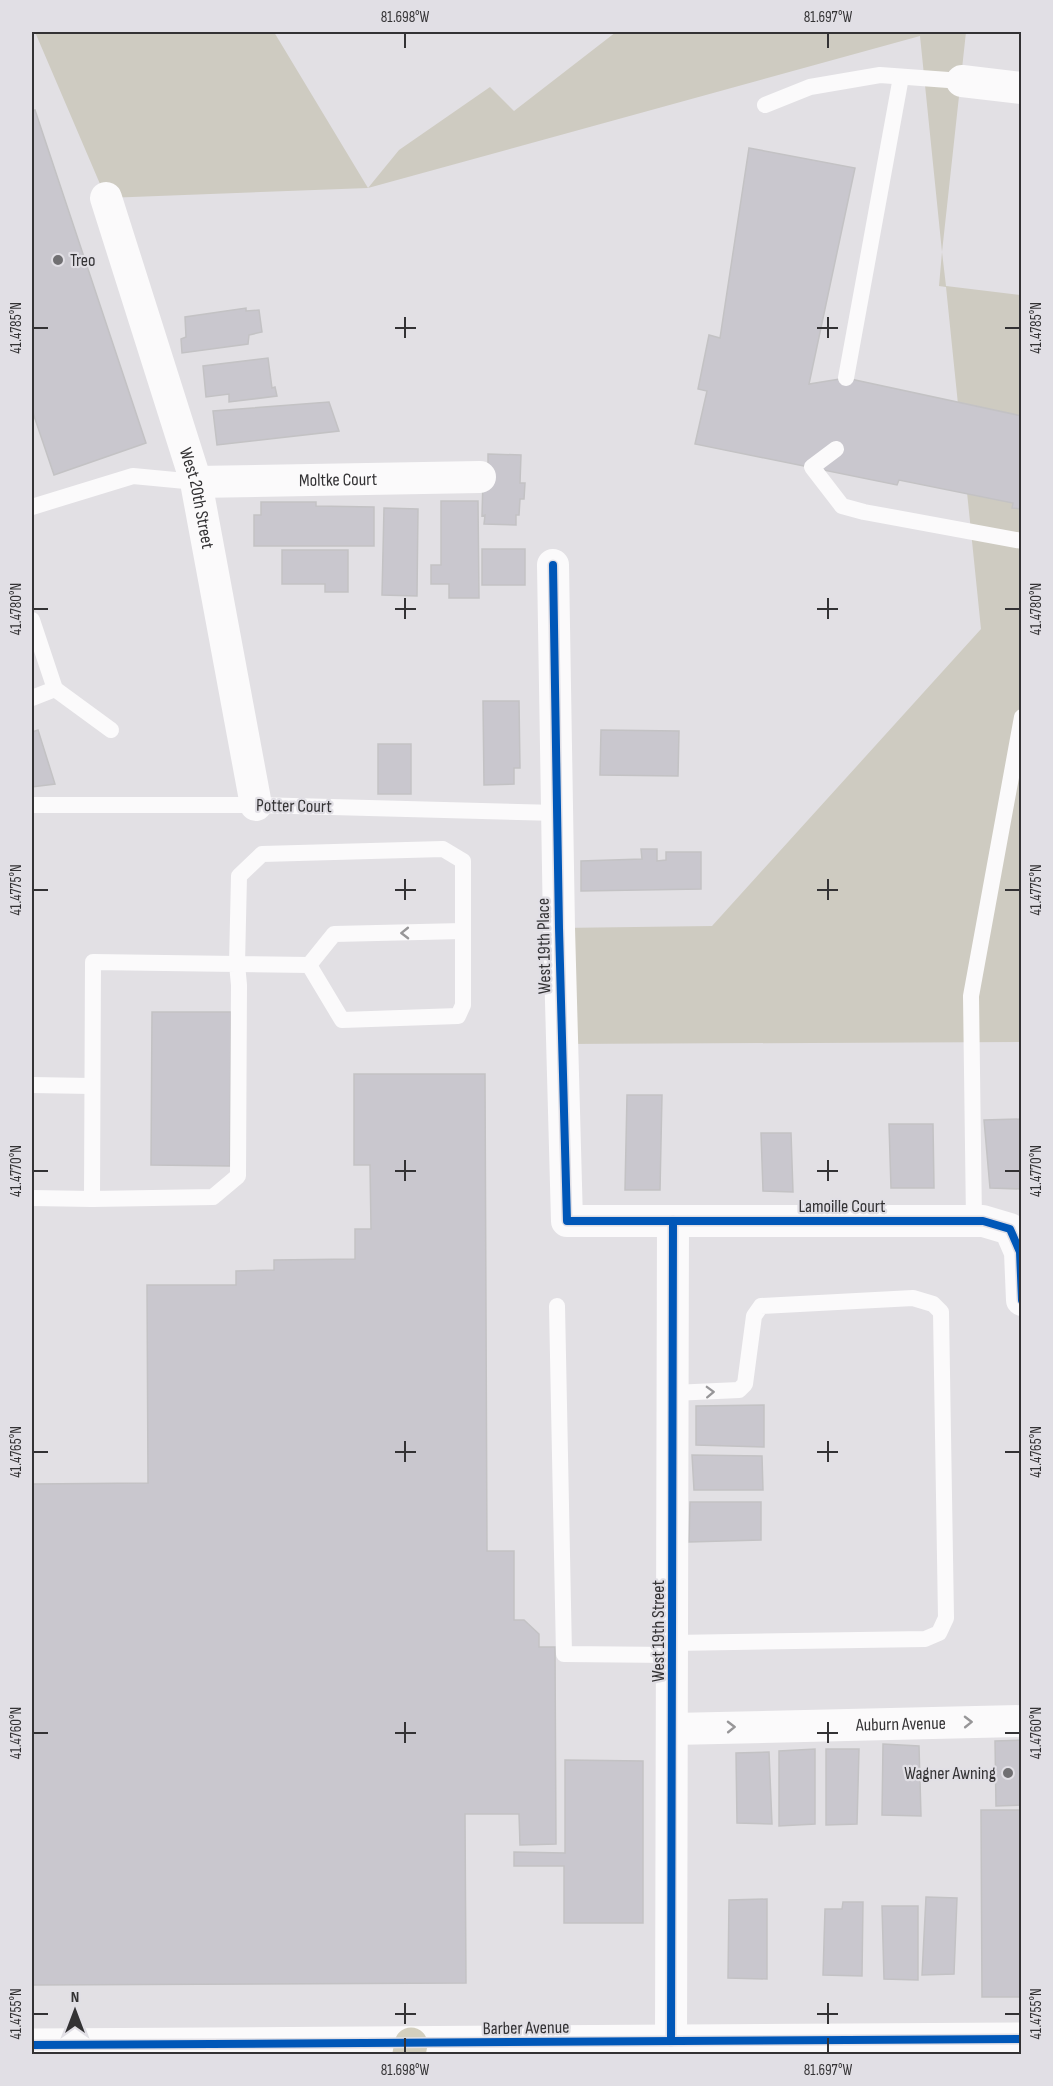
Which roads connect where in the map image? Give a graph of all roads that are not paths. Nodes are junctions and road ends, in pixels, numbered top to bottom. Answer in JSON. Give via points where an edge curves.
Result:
{"nodes":[{"id":1,"x":901,"y":77,"type":"junction"},
{"id":2,"x":963,"y":81,"type":"joint"},
{"id":3,"x":1022,"y":88,"type":"edge"},
{"id":4,"x":765,"y":105,"type":"dead end"},
{"id":5,"x":106,"y":198,"type":"dead end"},
{"id":6,"x":846,"y":378,"type":"dead end"},
{"id":7,"x":836,"y":449,"type":"dead end"},
{"id":8,"x":480,"y":477,"type":"dead end"},
{"id":9,"x":196,"y":482,"type":"junction"},
{"id":10,"x":32,"y":507,"type":"edge"},
{"id":11,"x":1022,"y":541,"type":"edge"},
{"id":12,"x":554,"y":565,"type":"dead end"},
{"id":13,"x":32,"y":620,"type":"edge"},
{"id":14,"x":55,"y":689,"type":"junction"},
{"id":15,"x":32,"y":698,"type":"edge"},
{"id":16,"x":1022,"y":717,"type":"edge"},
{"id":17,"x":111,"y":730,"type":"dead end"},
{"id":18,"x":32,"y":805,"type":"edge"},
{"id":19,"x":256,"y":805,"type":"junction"},
{"id":20,"x":557,"y":813,"type":"junction"},
{"id":21,"x":463,"y":931,"type":"junction"},
{"id":22,"x":237,"y":964,"type":"junction"},
{"id":23,"x":309,"y":965,"type":"junction"},
{"id":24,"x":32,"y":1085,"type":"edge"},
{"id":25,"x":91,"y":1086,"type":"junction"},
{"id":26,"x":32,"y":1198,"type":"edge"},
{"id":27,"x":92,"y":1199,"type":"junction"},
{"id":28,"x":673,"y":1221,"type":"junction"},
{"id":29,"x":974,"y":1221,"type":"junction"},
{"id":30,"x":1022,"y":1300,"type":"edge"},
{"id":31,"x":557,"y":1306,"type":"dead end"},
{"id":32,"x":673,"y":1393,"type":"junction"},
{"id":33,"x":673,"y":1649,"type":"junction"},
{"id":34,"x":1022,"y":1721,"type":"edge"},
{"id":35,"x":673,"y":1729,"type":"junction"},
{"id":36,"x":1022,"y":2039,"type":"edge"},
{"id":37,"x":671,"y":2041,"type":"junction"},
{"id":38,"x":32,"y":2045,"type":"edge"},
{"id":39,"x":860,"y":2047,"type":"edge"},
{"id":40,"x":720,"y":2048,"type":"edge"},
{"id":41,"x":410,"y":2049,"type":"edge"}],
"edges":[{"from":1,"to":2,"type":"lane"},
{"from":1,"to":4,"type":"lane","via":[[880,75],[810,87]]},
{"from":1,"to":6,"type":"lane"},
{"from":2,"to":3,"type":"street"},
{"from":5,"to":9,"type":"street","name":"West 20th Street"},
{"from":7,"to":11,"type":"lane","via":[[812,467],[842,506]]},
{"from":8,"to":9,"type":"street","name":"Moltke Court"},
{"from":9,"to":10,"type":"lane","via":[[133,476]]},
{"from":9,"to":19,"type":"street","name":"West 20th Street"},
{"from":12,"to":20,"type":"street","name":"West 19th Place"},
{"from":13,"to":14,"type":"lane"},
{"from":14,"to":15,"type":"lane"},
{"from":14,"to":17,"type":"lane"},
{"from":16,"to":29,"type":"lane","via":[[971,996]]},
{"from":18,"to":19,"type":"lane","name":"Potter Court"},
{"from":19,"to":20,"type":"lane","name":"Potter Court"},
{"from":20,"to":28,"type":"street","name":"West 19th Place","via":[[567,1221]]},
{"from":21,"to":22,"type":"lane","via":[[463,861],[443,849],[262,854],[239,876]]},
{"from":21,"to":23,"type":"lane","one_way":true,"via":[[334,934]]},
{"from":21,"to":23,"type":"lane","via":[[464,1005],[458,1016],[342,1020]]},
{"from":22,"to":23,"type":"lane"},
{"from":22,"to":25,"type":"lane","via":[[93,962]]},
{"from":22,"to":27,"type":"lane","via":[[238,1176],[213,1197]]},
{"from":24,"to":25,"type":"lane"},
{"from":25,"to":27,"type":"lane"},
{"from":26,"to":27,"type":"lane"},
{"from":28,"to":29,"type":"street","name":"Lamoille Court"},
{"from":28,"to":32,"type":"street","name":"West 19th Street"},
{"from":29,"to":30,"type":"street","name":"Lamoille Court","via":[[1010,1229],[1020,1252]]},
{"from":31,"to":33,"type":"lane","via":[[564,1654]]},
{"from":32,"to":33,"type":"street","name":"West 19th Street"},
{"from":32,"to":33,"type":"lane","one_way":true,"via":[[739,1390],[745,1384],[754,1316],[761,1306],[914,1298],[933,1304],[941,1312],[946,1618],[939,1633],[925,1639],[712,1642]]},
{"from":33,"to":35,"type":"street","name":"West 19th Street"},
{"from":35,"to":34,"type":"street","name":"Auburn Avenue","one_way":true},
{"from":35,"to":37,"type":"street","name":"West 19th Street"},
{"from":36,"to":39,"type":"street","name":"Barber Avenue"},
{"from":37,"to":40,"type":"street","name":"Barber Avenue"},
{"from":37,"to":41,"type":"street","name":"Barber Avenue"},
{"from":38,"to":41,"type":"street","name":"Barber Avenue"},
{"from":39,"to":40,"type":"street","name":"Barber Avenue"}]}
